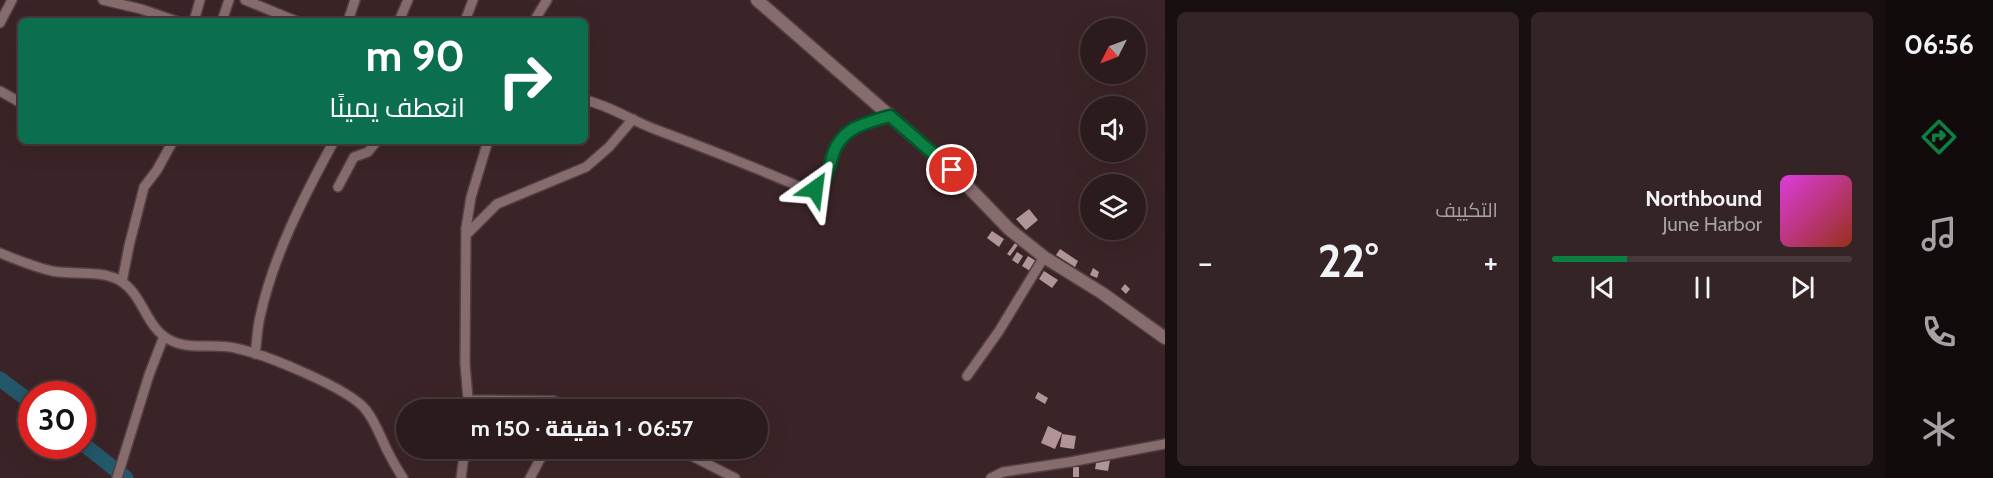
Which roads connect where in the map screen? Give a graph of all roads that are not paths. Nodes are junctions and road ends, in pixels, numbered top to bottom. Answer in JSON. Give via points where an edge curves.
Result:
{"nodes":[{"id":1,"x":12,"y":0,"type":"edge"},
{"id":2,"x":103,"y":0,"type":"edge"},
{"id":3,"x":200,"y":0,"type":"edge"},
{"id":4,"x":229,"y":0,"type":"edge"},
{"id":5,"x":245,"y":0,"type":"edge"},
{"id":6,"x":355,"y":0,"type":"edge"},
{"id":7,"x":408,"y":0,"type":"edge"},
{"id":8,"x":474,"y":0,"type":"edge"},
{"id":9,"x":547,"y":0,"type":"edge"},
{"id":10,"x":757,"y":0,"type":"edge"},
{"id":11,"x":266,"y":4,"type":"edge"},
{"id":12,"x":770,"y":5,"type":"edge"},
{"id":13,"x":1,"y":18,"type":"edge"},
{"id":14,"x":167,"y":18,"type":"edge"},
{"id":15,"x":195,"y":18,"type":"edge"},
{"id":16,"x":223,"y":18,"type":"edge"},
{"id":17,"x":291,"y":18,"type":"edge"},
{"id":18,"x":349,"y":18,"type":"edge"},
{"id":19,"x":400,"y":18,"type":"edge"},
{"id":20,"x":466,"y":18,"type":"edge"},
{"id":21,"x":536,"y":18,"type":"edge"},
{"id":22,"x":0,"y":91,"type":"edge"},
{"id":23,"x":18,"y":101,"type":"edge"},
{"id":24,"x":588,"y":101,"type":"edge"},
{"id":25,"x":890,"y":116,"type":"junction"},
{"id":26,"x":633,"y":119,"type":"junction"},
{"id":27,"x":171,"y":144,"type":"edge"},
{"id":28,"x":332,"y":144,"type":"edge"},
{"id":29,"x":375,"y":144,"type":"edge"},
{"id":30,"x":487,"y":144,"type":"edge"},
{"id":31,"x":338,"y":187,"type":"dead end"},
{"id":32,"x":466,"y":235,"type":"junction"},
{"id":33,"x":0,"y":252,"type":"edge"},
{"id":34,"x":1044,"y":257,"type":"junction"},
{"id":35,"x":122,"y":282,"type":"junction"},
{"id":36,"x":164,"y":336,"type":"junction"},
{"id":37,"x":1165,"y":338,"type":"edge"},
{"id":38,"x":255,"y":354,"type":"junction"},
{"id":39,"x":967,"y":376,"type":"dead end"},
{"id":40,"x":468,"y":399,"type":"edge"},
{"id":41,"x":1165,"y":444,"type":"edge"},
{"id":42,"x":464,"y":459,"type":"edge"},
{"id":43,"x":540,"y":459,"type":"edge"},
{"id":44,"x":698,"y":459,"type":"edge"},
{"id":45,"x":117,"y":478,"type":"edge"},
{"id":46,"x":403,"y":478,"type":"edge"},
{"id":47,"x":461,"y":478,"type":"edge"},
{"id":48,"x":530,"y":478,"type":"edge"},
{"id":49,"x":735,"y":478,"type":"edge"},
{"id":50,"x":991,"y":478,"type":"edge"}],
"edges":[{"from":1,"to":13,"type":"street"},
{"from":2,"to":14,"type":"street"},
{"from":3,"to":15,"type":"street"},
{"from":4,"to":16,"type":"street"},
{"from":5,"to":11,"type":"street"},
{"from":6,"to":18,"type":"street"},
{"from":7,"to":19,"type":"street"},
{"from":8,"to":20,"type":"street"},
{"from":9,"to":21,"type":"street"},
{"from":10,"to":12,"type":"street"},
{"from":11,"to":17,"type":"street"},
{"from":12,"to":25,"type":"street"},
{"from":22,"to":23,"type":"street"},
{"from":24,"to":26,"type":"street"},
{"from":25,"to":26,"type":"street","via":[[847,131],[834,150],[822,185],[807,190]]},
{"from":25,"to":34,"type":"street"},
{"from":26,"to":32,"type":"street","via":[[586,167],[497,204]]},
{"from":27,"to":35,"type":"street","via":[[144,187]]},
{"from":28,"to":38,"type":"street","via":[[314,177],[267,289]]},
{"from":29,"to":31,"type":"street","via":[[354,158]]},
{"from":30,"to":32,"type":"street","via":[[471,197]]},
{"from":32,"to":40,"type":"street"},
{"from":33,"to":35,"type":"street","via":[[53,271]]},
{"from":34,"to":37,"type":"street"},
{"from":34,"to":39,"type":"street"},
{"from":35,"to":36,"type":"street"},
{"from":36,"to":38,"type":"street","via":[[183,345],[217,345]]},
{"from":36,"to":45,"type":"street"},
{"from":38,"to":46,"type":"street","via":[[354,398],[376,425]]},
{"from":41,"to":50,"type":"street","via":[[1003,472]]},
{"from":42,"to":47,"type":"street"},
{"from":43,"to":48,"type":"street"},
{"from":44,"to":49,"type":"street"}]}
